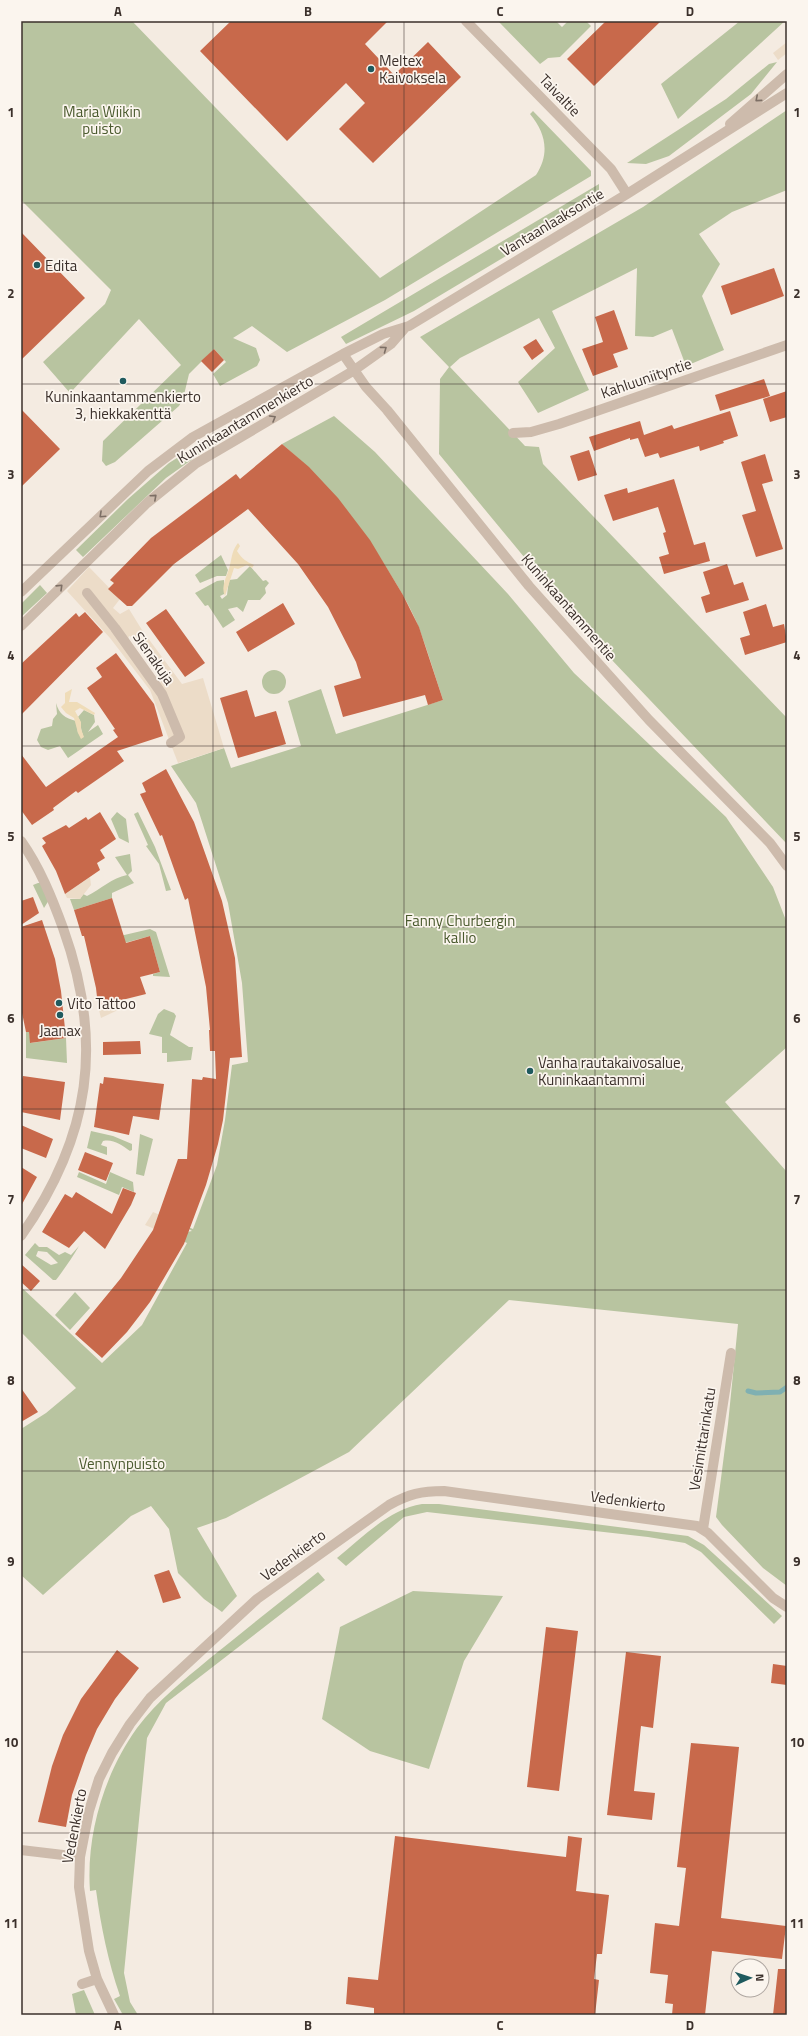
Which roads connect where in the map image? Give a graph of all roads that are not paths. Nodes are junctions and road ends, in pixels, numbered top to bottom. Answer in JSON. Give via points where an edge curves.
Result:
{"nodes":[{"id":1,"x":466,"y":21,"type":"edge"},
{"id":2,"x":787,"y":74,"type":"edge"},
{"id":3,"x":787,"y":93,"type":"edge"},
{"id":4,"x":708,"y":142,"type":"junction"},
{"id":5,"x":627,"y":194,"type":"junction"},
{"id":6,"x":407,"y":327,"type":"junction"},
{"id":7,"x":787,"y":346,"type":"edge"},
{"id":8,"x":343,"y":354,"type":"junction"},
{"id":9,"x":353,"y":370,"type":"junction"},
{"id":10,"x":513,"y":433,"type":"dead end"},
{"id":11,"x":21,"y":592,"type":"edge"},
{"id":12,"x":87,"y":593,"type":"dead end"},
{"id":13,"x":21,"y":626,"type":"edge"},
{"id":14,"x":171,"y":743,"type":"dead end"},
{"id":15,"x":21,"y":841,"type":"edge"},
{"id":16,"x":787,"y":866,"type":"edge"},
{"id":17,"x":21,"y":1236,"type":"edge"},
{"id":18,"x":731,"y":1353,"type":"dead end"},
{"id":19,"x":703,"y":1529,"type":"junction"},
{"id":20,"x":787,"y":1607,"type":"edge"},
{"id":21,"x":21,"y":1850,"type":"edge"},
{"id":22,"x":80,"y":1857,"type":"junction"},
{"id":23,"x":97,"y":1979,"type":"junction"},
{"id":24,"x":82,"y":1984,"type":"dead end"},
{"id":25,"x":114,"y":2015,"type":"edge"}],
"edges":[{"from":1,"to":5,"type":"street","name":"Taivaltie","via":[[611,169]]},
{"from":2,"to":4,"type":"street","name":"Vantaanlaaksontie","one_way":true},
{"from":3,"to":4,"type":"street","name":"Vantaanlaaksontie"},
{"from":4,"to":5,"type":"street","name":"Vantaanlaaksontie"},
{"from":5,"to":6,"type":"street","name":"Vantaanlaaksontie"},
{"from":6,"to":8,"type":"street","name":"Kuninkaantammenkierto","via":[[383,334]]},
{"from":9,"to":6,"type":"street","name":"Kuninkaantammenkierto","one_way":true,"via":[[391,344]]},
{"from":7,"to":10,"type":"street","name":"Kahluuniityntie","via":[[559,424],[531,432]]},
{"from":8,"to":9,"type":"street","name":"Kuninkaantammentie"},
{"from":8,"to":11,"type":"street","name":"Kuninkaantammenkierto","one_way":true,"via":[[186,442],[148,471]]},
{"from":13,"to":9,"type":"street","name":"Kuninkaantammenkierto","one_way":true,"via":[[147,503],[195,464]]},
{"from":9,"to":16,"type":"street","name":"Kuninkaantammentie","via":[[529,586],[649,720],[770,843]]},
{"from":12,"to":14,"type":"street","name":"Sienakuja","via":[[162,694],[180,737]]},
{"from":15,"to":17,"type":"street","via":[[43,878],[68,943],[80,988],[87,1046],[83,1095],[70,1145],[52,1186]]},
{"from":18,"to":19,"type":"street","name":"Vesimittarinkatu"},
{"from":19,"to":20,"type":"street","via":[[773,1598]]},
{"from":19,"to":22,"type":"street","name":"Vedenkierto","via":[[690,1525],[444,1491],[425,1491],[389,1505],[257,1599],[150,1698],[130,1724],[99,1779],[89,1811]]},
{"from":21,"to":22,"type":"street"},
{"from":22,"to":23,"type":"street","name":"Vedenkierto","via":[[83,1922]]},
{"from":23,"to":24,"type":"street"},
{"from":23,"to":25,"type":"street","name":"Vedenkierto"}]}
